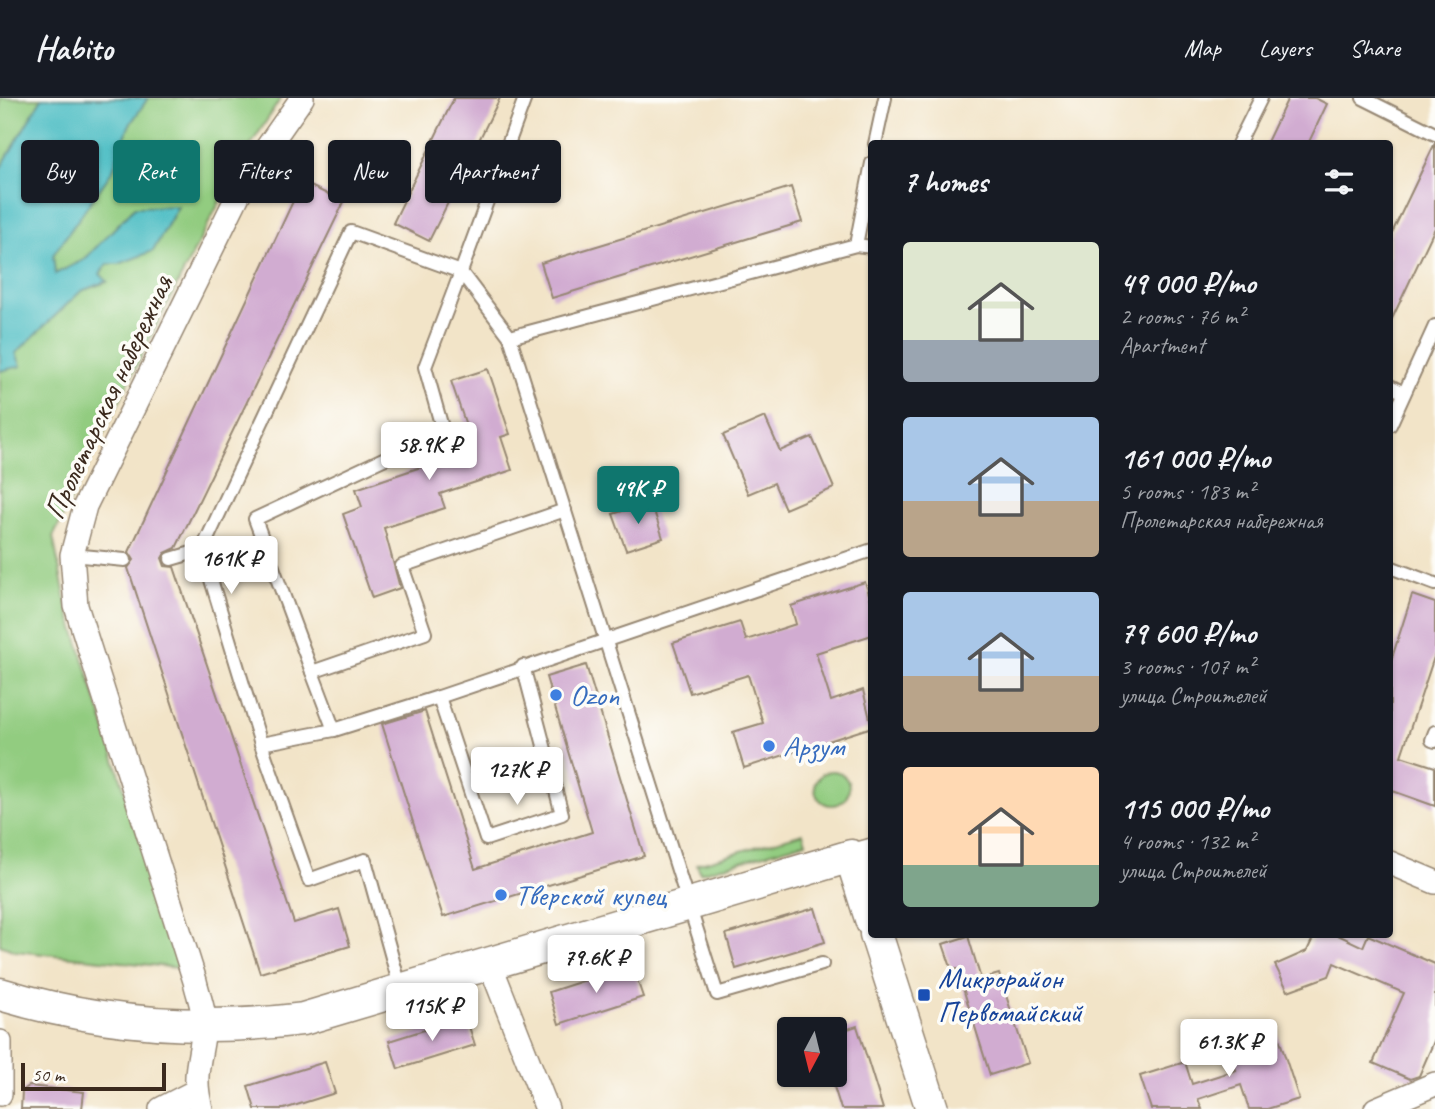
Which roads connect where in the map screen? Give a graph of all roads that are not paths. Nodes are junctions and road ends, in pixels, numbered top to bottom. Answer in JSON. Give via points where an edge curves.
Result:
{"nodes":[{"id":1,"x":302,"y":98,"type":"edge"},
{"id":2,"x":525,"y":98,"type":"edge"},
{"id":3,"x":884,"y":98,"type":"edge"},
{"id":4,"x":1261,"y":98,"type":"edge"},
{"id":5,"x":1363,"y":98,"type":"edge"},
{"id":6,"x":1390,"y":104,"type":"edge"},
{"id":7,"x":1435,"y":134,"type":"edge"},
{"id":8,"x":877,"y":140,"type":"edge"},
{"id":9,"x":1240,"y":140,"type":"edge"},
{"id":10,"x":868,"y":184,"type":"edge"},
{"id":11,"x":856,"y":245,"type":"junction"},
{"id":12,"x":868,"y":246,"type":"edge"},
{"id":13,"x":461,"y":272,"type":"junction"},
{"id":14,"x":1435,"y":326,"type":"edge"},
{"id":15,"x":510,"y":337,"type":"junction"},
{"id":16,"x":1393,"y":388,"type":"edge"},
{"id":17,"x":1404,"y":393,"type":"junction"},
{"id":18,"x":1393,"y":418,"type":"edge"},
{"id":19,"x":565,"y":510,"type":"junction"},
{"id":20,"x":202,"y":550,"type":"junction"},
{"id":21,"x":868,"y":551,"type":"edge"},
{"id":22,"x":72,"y":555,"type":"junction"},
{"id":23,"x":171,"y":559,"type":"dead end"},
{"id":24,"x":125,"y":560,"type":"dead end"},
{"id":25,"x":1393,"y":567,"type":"edge"},
{"id":26,"x":1435,"y":584,"type":"edge"},
{"id":27,"x":607,"y":639,"type":"junction"},
{"id":28,"x":523,"y":666,"type":"junction"},
{"id":29,"x":312,"y":672,"type":"junction"},
{"id":30,"x":439,"y":697,"type":"junction"},
{"id":31,"x":334,"y":730,"type":"junction"},
{"id":32,"x":1435,"y":732,"type":"edge"},
{"id":33,"x":1435,"y":741,"type":"edge"},
{"id":34,"x":261,"y":744,"type":"junction"},
{"id":35,"x":861,"y":853,"type":"edge"},
{"id":36,"x":1393,"y":864,"type":"edge"},
{"id":37,"x":1435,"y":882,"type":"edge"},
{"id":38,"x":868,"y":897,"type":"edge"},
{"id":39,"x":688,"y":904,"type":"junction"},
{"id":40,"x":877,"y":938,"type":"edge"},
{"id":41,"x":490,"y":964,"type":"junction"},
{"id":42,"x":822,"y":964,"type":"dead end"},
{"id":43,"x":401,"y":992,"type":"junction"},
{"id":44,"x":0,"y":994,"type":"edge"},
{"id":45,"x":205,"y":1026,"type":"junction"},
{"id":46,"x":0,"y":1042,"type":"edge"},
{"id":47,"x":1435,"y":1084,"type":"edge"},
{"id":48,"x":0,"y":1094,"type":"edge"},
{"id":49,"x":199,"y":1100,"type":"edge"},
{"id":50,"x":161,"y":1109,"type":"edge"},
{"id":51,"x":547,"y":1109,"type":"edge"},
{"id":52,"x":932,"y":1109,"type":"edge"},
{"id":53,"x":1376,"y":1109,"type":"edge"}],
"edges":[{"from":1,"to":22,"type":"street","name":"Пролетарская набережная","via":[[248,175],[85,506]]},
{"from":2,"to":13,"type":"lane"},
{"from":3,"to":8,"type":"lane"},
{"from":4,"to":9,"type":"lane"},
{"from":5,"to":6,"type":"lane"},
{"from":6,"to":7,"type":"lane"},
{"from":10,"to":11,"type":"lane"},
{"from":11,"to":12,"type":"lane"},
{"from":11,"to":15,"type":"lane"},
{"from":13,"to":15,"type":"lane"},
{"from":13,"to":20,"type":"lane","via":[[351,232]]},
{"from":13,"to":29,"type":"lane","via":[[425,367],[443,431],[255,519]]},
{"from":14,"to":17,"type":"lane"},
{"from":15,"to":19,"type":"lane"},
{"from":16,"to":17,"type":"lane"},
{"from":17,"to":18,"type":"lane"},
{"from":19,"to":27,"type":"lane"},
{"from":19,"to":29,"type":"lane","via":[[402,566],[425,633]]},
{"from":20,"to":23,"type":"lane"},
{"from":20,"to":34,"type":"lane"},
{"from":21,"to":27,"type":"lane"},
{"from":22,"to":24,"type":"lane"},
{"from":22,"to":45,"type":"street","name":"Пролетарская набережная","via":[[76,606],[191,968]]},
{"from":25,"to":26,"type":"lane"},
{"from":27,"to":28,"type":"lane"},
{"from":27,"to":39,"type":"lane"},
{"from":28,"to":30,"type":"lane"},
{"from":28,"to":30,"type":"lane","via":[[562,814],[486,839]]},
{"from":29,"to":31,"type":"lane"},
{"from":30,"to":31,"type":"lane"},
{"from":31,"to":34,"type":"lane"},
{"from":32,"to":33,"type":"lane"},
{"from":34,"to":43,"type":"lane","via":[[309,880],[365,860]]},
{"from":35,"to":38,"type":"main road"},
{"from":35,"to":39,"type":"main road"},
{"from":36,"to":37,"type":"street"},
{"from":39,"to":41,"type":"main road"},
{"from":39,"to":42,"type":"lane","via":[[717,994]]},
{"from":40,"to":52,"type":"main road"},
{"from":41,"to":43,"type":"main road"},
{"from":41,"to":51,"type":"street"},
{"from":43,"to":45,"type":"main road","via":[[303,1019]]},
{"from":44,"to":45,"type":"main road","via":[[100,1018]]},
{"from":45,"to":49,"type":"street","via":[[196,1061]]},
{"from":46,"to":48,"type":"street"},
{"from":47,"to":53,"type":"street"},
{"from":49,"to":50,"type":"street"}]}
